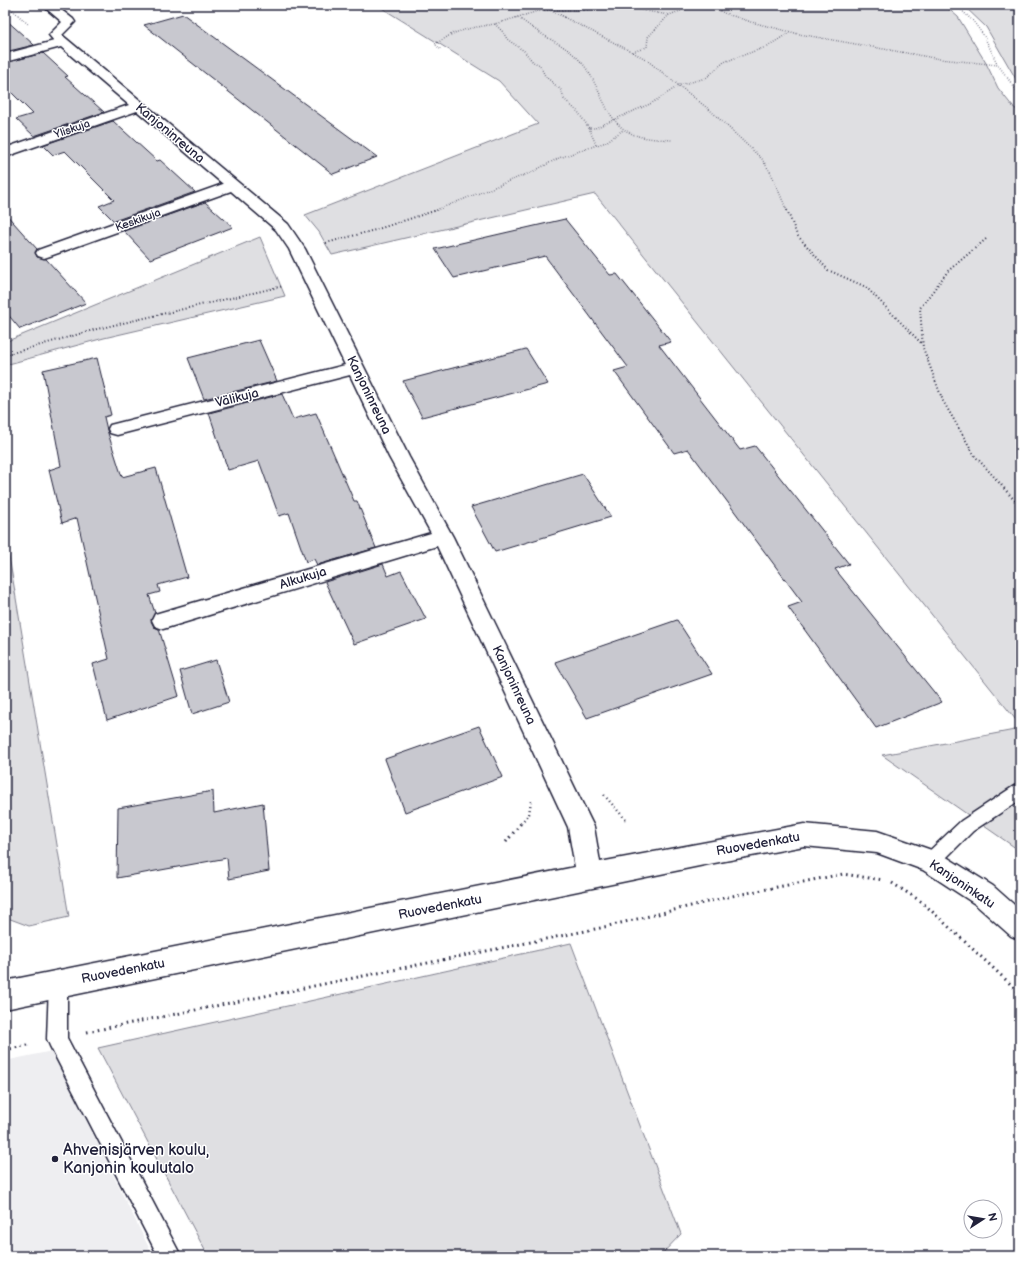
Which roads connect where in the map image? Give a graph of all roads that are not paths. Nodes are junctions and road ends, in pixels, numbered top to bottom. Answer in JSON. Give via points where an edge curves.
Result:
{"nodes":[{"id":1,"x":48,"y":5,"type":"edge"},
{"id":2,"x":63,"y":42,"type":"junction"},
{"id":3,"x":5,"y":58,"type":"edge"},
{"id":4,"x":138,"y":106,"type":"junction"},
{"id":5,"x":5,"y":153,"type":"edge"},
{"id":6,"x":232,"y":186,"type":"junction"},
{"id":7,"x":44,"y":253,"type":"dead end"},
{"id":8,"x":356,"y":368,"type":"junction"},
{"id":9,"x":117,"y":429,"type":"dead end"},
{"id":10,"x":443,"y":537,"type":"junction"},
{"id":11,"x":163,"y":620,"type":"dead end"},
{"id":12,"x":1020,"y":791,"type":"edge"},
{"id":13,"x":877,"y":842,"type":"joint"},
{"id":14,"x":931,"y":861,"type":"junction"},
{"id":15,"x":590,"y":876,"type":"junction"},
{"id":16,"x":1020,"y":927,"type":"edge"},
{"id":17,"x":58,"y":984,"type":"junction"},
{"id":18,"x":5,"y":995,"type":"edge"},
{"id":19,"x":170,"y":1256,"type":"edge"}],
"edges":[{"from":1,"to":2,"type":"street","via":[[68,22],[55,35]]},
{"from":2,"to":3,"type":"street"},
{"from":2,"to":4,"type":"street","name":"Kanjoninreuna"},
{"from":4,"to":5,"type":"street","name":"Yliskuja"},
{"from":4,"to":6,"type":"street","name":"Kanjoninreuna"},
{"from":6,"to":7,"type":"street","name":"Keskikuja"},
{"from":6,"to":8,"type":"street","name":"Kanjoninreuna","via":[[282,227],[298,249]]},
{"from":8,"to":9,"type":"street","name":"Välikuja"},
{"from":8,"to":10,"type":"street","name":"Kanjoninreuna","via":[[399,457]]},
{"from":10,"to":11,"type":"street","name":"Alkukuja"},
{"from":10,"to":15,"type":"street","name":"Kanjoninreuna","via":[[581,827]]},
{"from":12,"to":14,"type":"lane","via":[[967,826]]},
{"from":13,"to":14,"type":"street","name":"Kanjoninkatu"},
{"from":13,"to":15,"type":"street","name":"Ruovedenkatu","via":[[804,835]]},
{"from":14,"to":16,"type":"street","name":"Kanjoninkatu","via":[[984,895]]},
{"from":15,"to":17,"type":"street","name":"Ruovedenkatu"},
{"from":17,"to":18,"type":"street","name":"Ruovedenkatu"},
{"from":17,"to":19,"type":"lane","via":[[56,1039]]}]}
